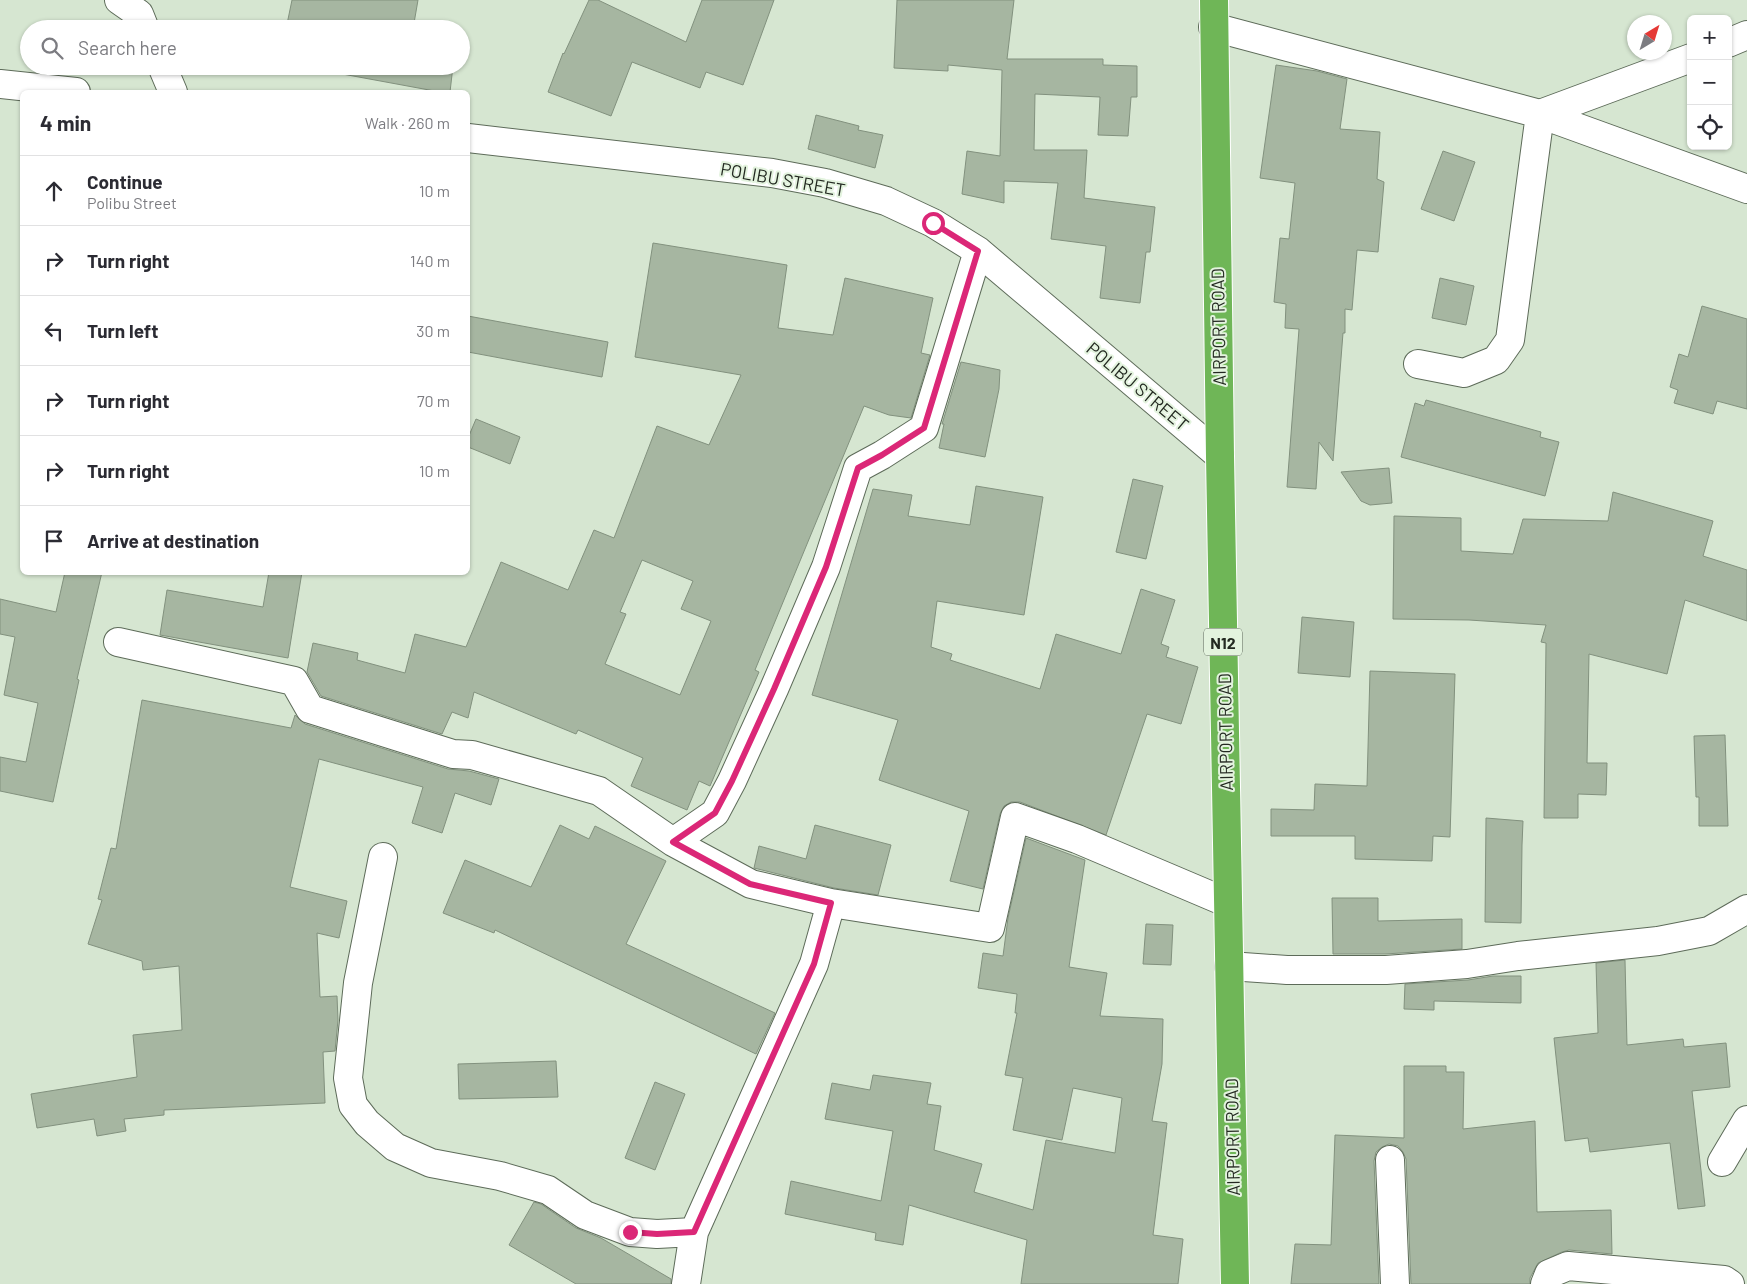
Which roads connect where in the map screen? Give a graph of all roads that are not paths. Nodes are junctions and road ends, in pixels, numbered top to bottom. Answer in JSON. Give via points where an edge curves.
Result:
{"nodes":[{"id":1,"x":119,"y":0,"type":"edge"},
{"id":2,"x":1214,"y":0,"type":"edge"},
{"id":3,"x":141,"y":20,"type":"edge"},
{"id":4,"x":1214,"y":27,"type":"junction"},
{"id":5,"x":1747,"y":35,"type":"edge"},
{"id":6,"x":1732,"y":41,"type":"edge"},
{"id":7,"x":1687,"y":59,"type":"edge"},
{"id":8,"x":166,"y":75,"type":"edge"},
{"id":9,"x":0,"y":84,"type":"edge"},
{"id":10,"x":57,"y":90,"type":"edge"},
{"id":11,"x":172,"y":90,"type":"edge"},
{"id":12,"x":1540,"y":114,"type":"junction"},
{"id":13,"x":470,"y":138,"type":"edge"},
{"id":14,"x":1747,"y":189,"type":"edge"},
{"id":15,"x":978,"y":251,"type":"junction"},
{"id":16,"x":1418,"y":364,"type":"dead end"},
{"id":17,"x":1220,"y":456,"type":"junction"},
{"id":18,"x":118,"y":642,"type":"dead end"},
{"id":19,"x":673,"y":842,"type":"junction"},
{"id":20,"x":383,"y":857,"type":"dead end"},
{"id":21,"x":831,"y":903,"type":"junction"},
{"id":22,"x":1228,"y":903,"type":"junction"},
{"id":23,"x":1747,"y":909,"type":"edge"},
{"id":24,"x":1229,"y":966,"type":"junction"},
{"id":25,"x":1747,"y":1120,"type":"edge"},
{"id":26,"x":1390,"y":1160,"type":"dead end"},
{"id":27,"x":1722,"y":1162,"type":"dead end"},
{"id":28,"x":694,"y":1232,"type":"junction"},
{"id":29,"x":686,"y":1284,"type":"edge"},
{"id":30,"x":1235,"y":1284,"type":"edge"},
{"id":31,"x":1394,"y":1284,"type":"edge"},
{"id":32,"x":1545,"y":1284,"type":"edge"},
{"id":33,"x":1730,"y":1284,"type":"edge"}],
"edges":[{"from":1,"to":3,"type":"street","via":[[139,14]]},
{"from":2,"to":4,"type":"highway","name":"AIRPORT ROAD","number":"N12"},
{"from":4,"to":12,"type":"street"},
{"from":4,"to":17,"type":"highway","name":"AIRPORT ROAD","number":"N12"},
{"from":5,"to":6,"type":"street"},
{"from":7,"to":12,"type":"street"},
{"from":8,"to":11,"type":"street"},
{"from":9,"to":10,"type":"street"},
{"from":12,"to":14,"type":"street"},
{"from":12,"to":16,"type":"street","via":[[1510,340],[1496,360],[1464,373]]},
{"from":13,"to":15,"type":"street","name":"POLIBU STREET","via":[[772,173],[825,183],[886,201],[933,223]]},
{"from":15,"to":17,"type":"street","name":"POLIBU STREET"},
{"from":15,"to":19,"type":"street","via":[[924,428],[858,468],[826,567],[732,781],[715,813]]},
{"from":17,"to":22,"type":"highway","name":"AIRPORT ROAD","number":"N12"},
{"from":18,"to":19,"type":"street","via":[[294,681],[310,709],[453,754],[472,755],[600,791]]},
{"from":19,"to":21,"type":"street","via":[[750,884]]},
{"from":20,"to":28,"type":"street","via":[[358,983],[348,1078],[353,1105],[367,1123],[394,1147],[431,1164],[500,1176],[548,1190],[585,1215],[630,1232]]},
{"from":21,"to":22,"type":"street","via":[[990,928],[1015,817],[1077,839]]},
{"from":21,"to":28,"type":"street","via":[[814,964]]},
{"from":22,"to":24,"type":"highway","name":"AIRPORT ROAD","number":"N12"},
{"from":23,"to":24,"type":"street","via":[[1709,931],[1658,941],[1467,964],[1376,970]]},
{"from":24,"to":30,"type":"highway","name":"AIRPORT ROAD","number":"N12"},
{"from":25,"to":27,"type":"street"},
{"from":26,"to":31,"type":"street"},
{"from":28,"to":29,"type":"street"},
{"from":32,"to":33,"type":"street","via":[[1549,1274],[1568,1266],[1724,1280]]}]}
